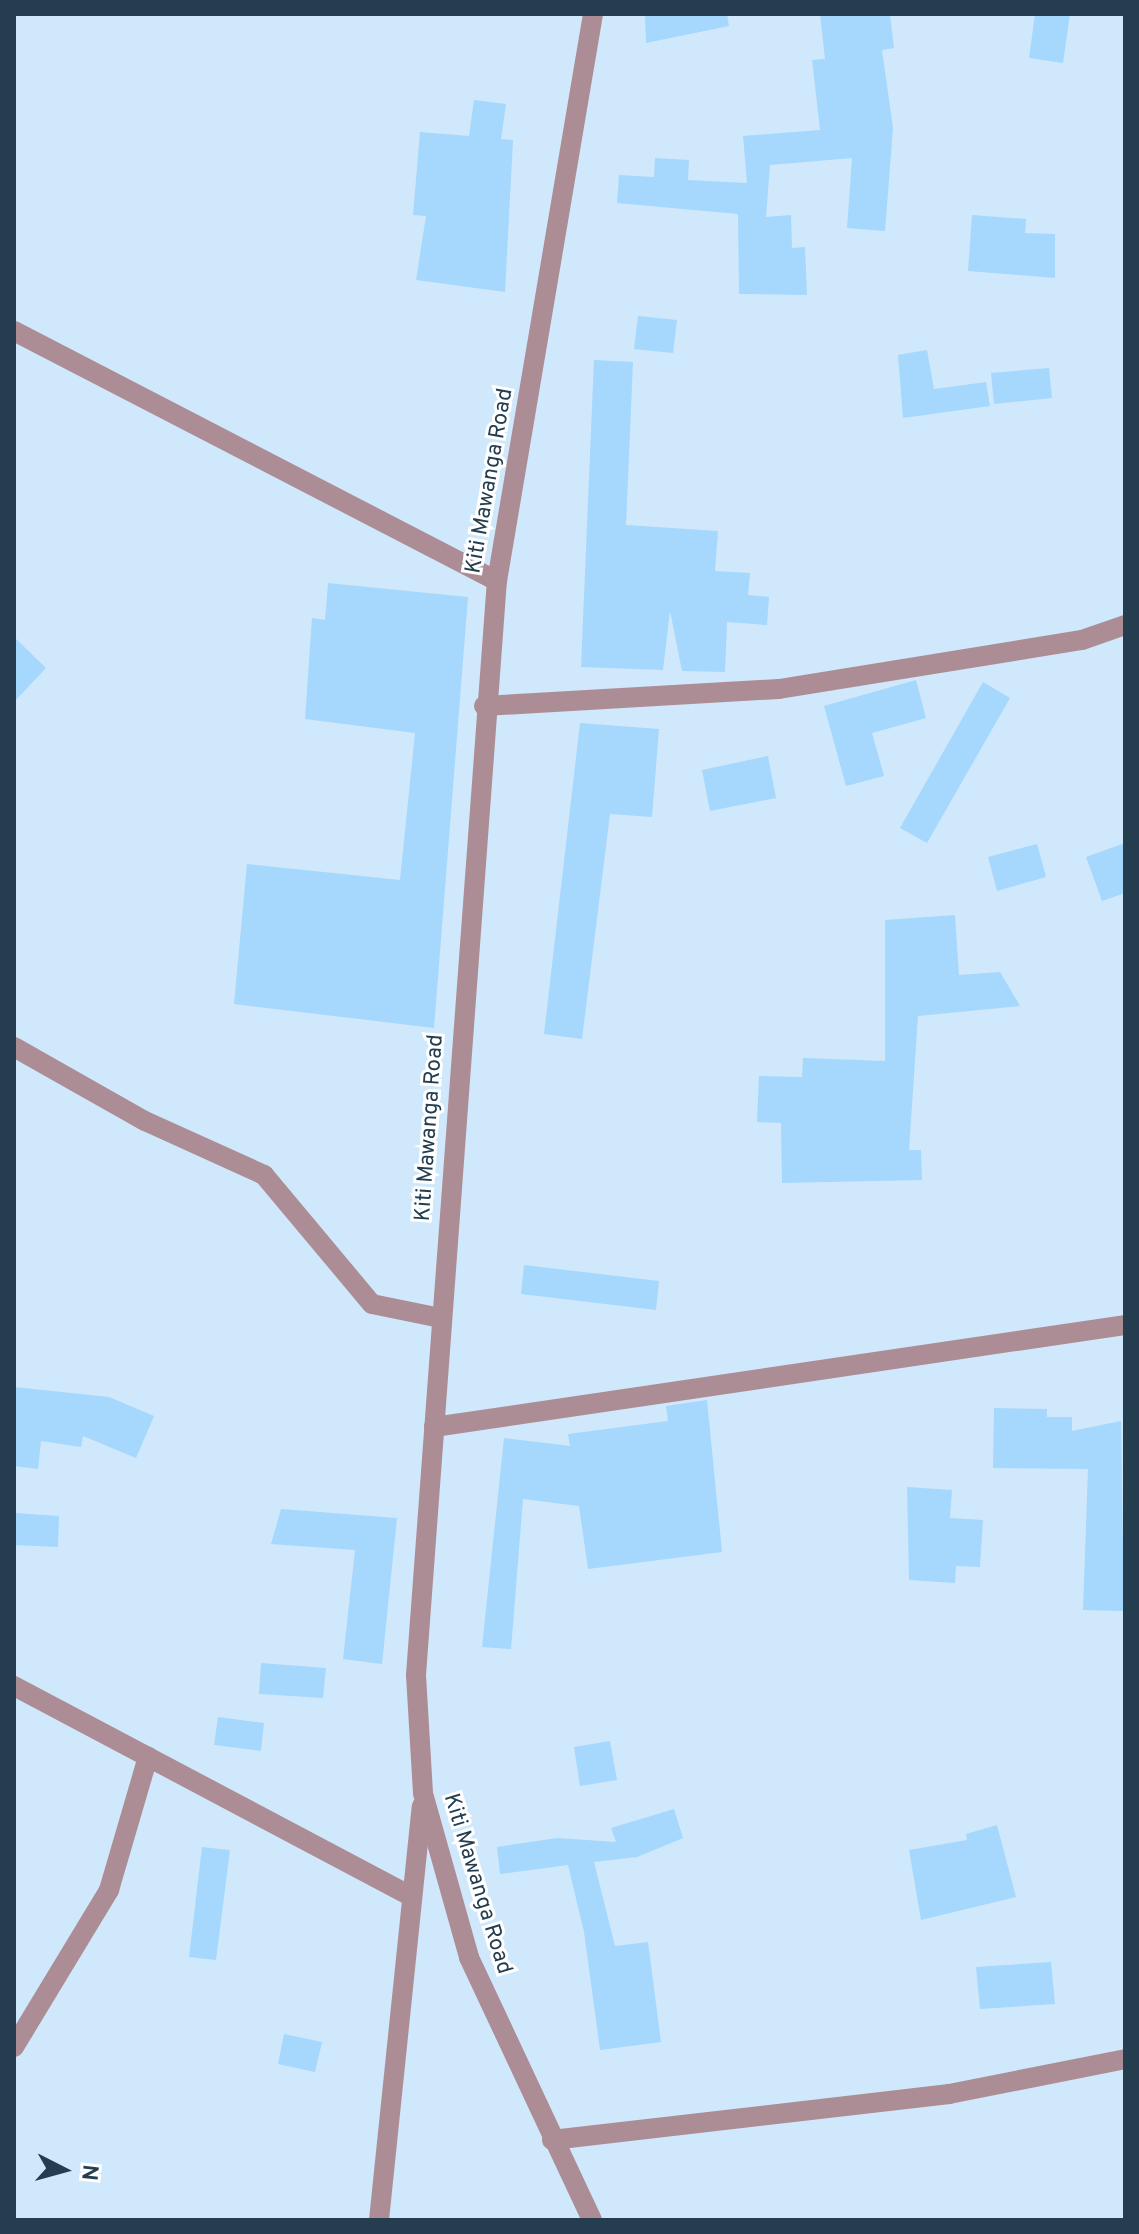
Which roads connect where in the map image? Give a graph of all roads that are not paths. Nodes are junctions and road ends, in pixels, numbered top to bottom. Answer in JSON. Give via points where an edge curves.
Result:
{"nodes":[{"id":1,"x":593,"y":14,"type":"edge"},
{"id":2,"x":14,"y":331,"type":"edge"},
{"id":3,"x":497,"y":581,"type":"junction"},
{"id":4,"x":1125,"y":625,"type":"edge"},
{"id":5,"x":484,"y":706,"type":"junction"},
{"id":6,"x":14,"y":1047,"type":"edge"},
{"id":7,"x":441,"y":1318,"type":"junction"},
{"id":8,"x":1125,"y":1325,"type":"edge"},
{"id":9,"x":434,"y":1427,"type":"junction"},
{"id":10,"x":14,"y":1686,"type":"edge"},
{"id":11,"x":148,"y":1757,"type":"junction"},
{"id":12,"x":423,"y":1793,"type":"junction"},
{"id":13,"x":412,"y":1897,"type":"junction"},
{"id":14,"x":14,"y":2047,"type":"edge"},
{"id":15,"x":1125,"y":2059,"type":"edge"},
{"id":16,"x":552,"y":2140,"type":"junction"},
{"id":17,"x":379,"y":2220,"type":"edge"},
{"id":18,"x":592,"y":2220,"type":"edge"}],
"edges":[{"from":1,"to":3,"type":"street","name":"Kiti Mawanga Road"},
{"from":2,"to":3,"type":"street"},
{"from":3,"to":5,"type":"street","name":"Kiti Mawanga Road"},
{"from":4,"to":5,"type":"street","via":[[1082,640],[779,689]]},
{"from":5,"to":7,"type":"street","name":"Kiti Mawanga Road"},
{"from":6,"to":7,"type":"street","via":[[145,1121],[264,1175],[372,1304]]},
{"from":7,"to":9,"type":"street","name":"Kiti Mawanga Road"},
{"from":8,"to":9,"type":"street"},
{"from":9,"to":12,"type":"street","name":"Kiti Mawanga Road","via":[[416,1675]]},
{"from":10,"to":11,"type":"street"},
{"from":11,"to":13,"type":"street"},
{"from":11,"to":14,"type":"street","via":[[109,1890]]},
{"from":12,"to":13,"type":"street"},
{"from":12,"to":16,"type":"street","name":"Kiti Mawanga Road","via":[[469,1957]]},
{"from":13,"to":17,"type":"street"},
{"from":15,"to":16,"type":"street","via":[[949,2094]]},
{"from":16,"to":18,"type":"street","name":"Kiti Mawanga Road"}]}
